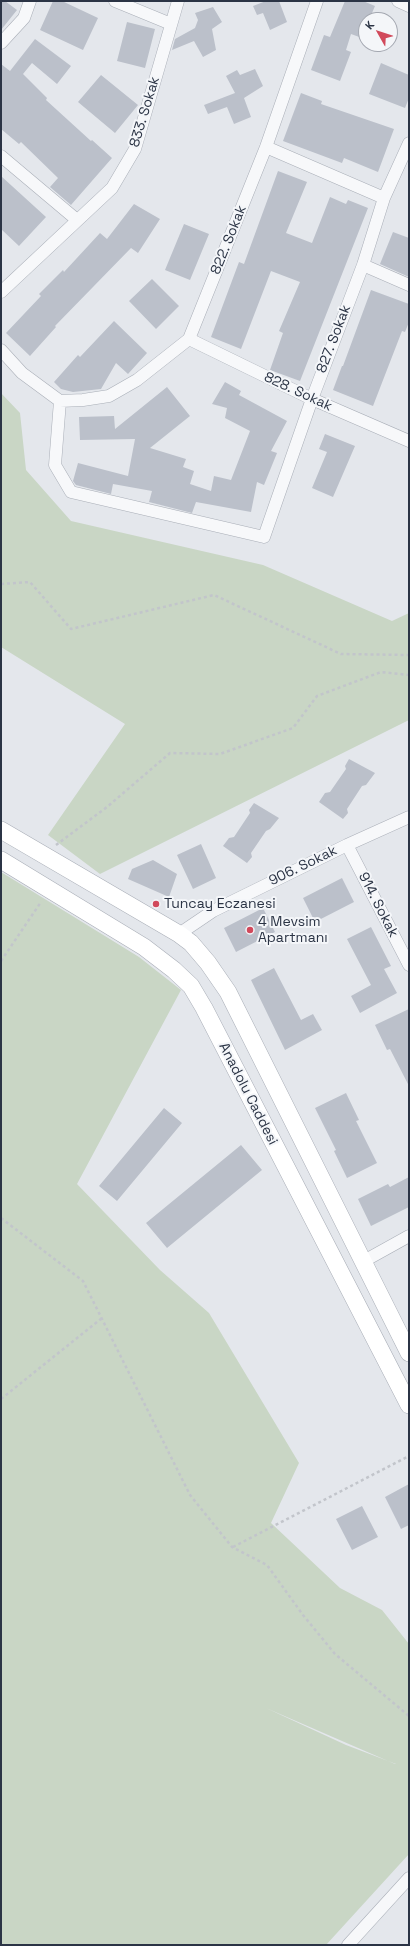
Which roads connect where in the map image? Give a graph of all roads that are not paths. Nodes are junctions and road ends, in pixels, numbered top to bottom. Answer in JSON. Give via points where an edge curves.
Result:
{"nodes":[{"id":1,"x":30,"y":1,"type":"edge"},
{"id":2,"x":116,"y":1,"type":"edge"},
{"id":3,"x":178,"y":1,"type":"edge"},
{"id":4,"x":317,"y":1,"type":"edge"},
{"id":5,"x":398,"y":1,"type":"edge"},
{"id":6,"x":409,"y":6,"type":"edge"},
{"id":7,"x":172,"y":24,"type":"junction"},
{"id":8,"x":1,"y":43,"type":"edge"},
{"id":9,"x":409,"y":143,"type":"edge"},
{"id":10,"x":266,"y":148,"type":"junction"},
{"id":11,"x":1,"y":156,"type":"edge"},
{"id":12,"x":384,"y":198,"type":"junction"},
{"id":13,"x":78,"y":220,"type":"junction"},
{"id":14,"x":363,"y":265,"type":"junction"},
{"id":15,"x":409,"y":285,"type":"edge"},
{"id":16,"x":1,"y":292,"type":"edge"},
{"id":17,"x":189,"y":339,"type":"junction"},
{"id":18,"x":1,"y":350,"type":"edge"},
{"id":19,"x":312,"y":399,"type":"junction"},
{"id":20,"x":60,"y":401,"type":"junction"},
{"id":21,"x":409,"y":441,"type":"edge"},
{"id":22,"x":409,"y":816,"type":"edge"},
{"id":23,"x":1,"y":830,"type":"edge"},
{"id":24,"x":347,"y":845,"type":"junction"},
{"id":25,"x":1,"y":860,"type":"edge"},
{"id":26,"x":179,"y":934,"type":"junction"},
{"id":27,"x":409,"y":965,"type":"edge"},
{"id":28,"x":409,"y":1236,"type":"edge"},
{"id":29,"x":364,"y":1261,"type":"junction"},
{"id":30,"x":409,"y":1353,"type":"edge"},
{"id":31,"x":409,"y":1405,"type":"edge"},
{"id":32,"x":409,"y":1878,"type":"edge"},
{"id":33,"x":348,"y":1945,"type":"edge"}],
"edges":[{"from":1,"to":8,"type":"street","via":[[24,18]]},
{"from":2,"to":7,"type":"street"},
{"from":3,"to":7,"type":"street","name":"833. Sokak"},
{"from":4,"to":10,"type":"street","name":"822. Sokak"},
{"from":5,"to":6,"type":"street"},
{"from":7,"to":13,"type":"street","name":"833. Sokak","via":[[135,149],[112,188]]},
{"from":9,"to":12,"type":"street","name":"827. Sokak"},
{"from":10,"to":12,"type":"street"},
{"from":10,"to":17,"type":"street","name":"822. Sokak"},
{"from":11,"to":13,"type":"street"},
{"from":12,"to":14,"type":"street","name":"827. Sokak"},
{"from":13,"to":16,"type":"street","name":"833. Sokak"},
{"from":14,"to":15,"type":"street"},
{"from":14,"to":19,"type":"street","name":"827. Sokak"},
{"from":17,"to":19,"type":"street","name":"828. Sokak"},
{"from":17,"to":20,"type":"street","name":"822. Sokak","via":[[137,380],[109,396]]},
{"from":18,"to":20,"type":"street","via":[[22,373]]},
{"from":19,"to":20,"type":"street","name":"827. Sokak","via":[[264,537],[71,492],[55,465]]},
{"from":19,"to":21,"type":"street","name":"828. Sokak"},
{"from":22,"to":24,"type":"street","name":"906. Sokak"},
{"from":23,"to":26,"type":"main road","name":"Anadolu Caddesi"},
{"from":24,"to":26,"type":"street","name":"906. Sokak","via":[[213,911]]},
{"from":24,"to":27,"type":"street","name":"914. Sokak"},
{"from":25,"to":31,"type":"main road","name":"Anadolu Caddesi","via":[[144,947],[191,986]]},
{"from":26,"to":29,"type":"main road","name":"Anadolu Caddesi","via":[[191,942],[228,992]]},
{"from":28,"to":29,"type":"street"},
{"from":29,"to":30,"type":"main road","name":"Anadolu Caddesi"},
{"from":32,"to":33,"type":"street"}]}
